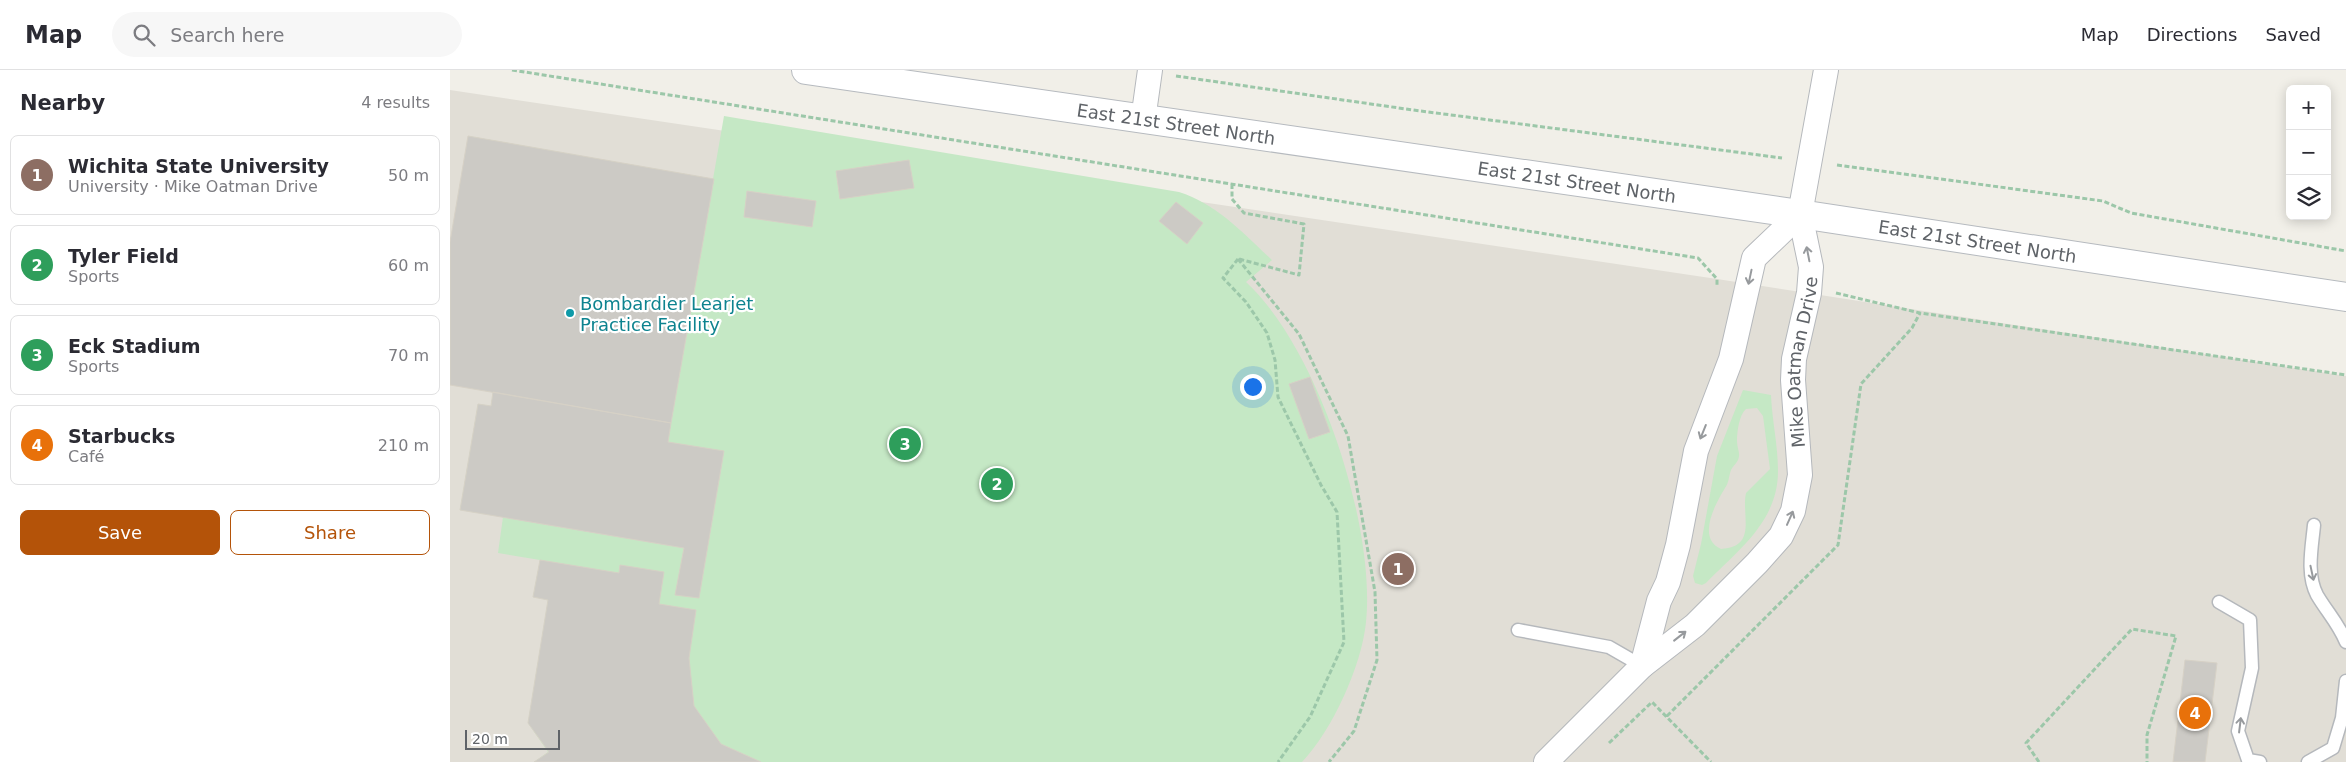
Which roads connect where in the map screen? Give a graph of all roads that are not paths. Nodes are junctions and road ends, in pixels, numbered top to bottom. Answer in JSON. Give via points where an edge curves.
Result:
{"nodes":[{"id":1,"x":806,"y":70,"type":"edge"},
{"id":2,"x":1826,"y":70,"type":"edge"},
{"id":3,"x":1150,"y":71,"type":"edge"},
{"id":4,"x":1143,"y":120,"type":"junction"},
{"id":5,"x":1800,"y":214,"type":"junction"},
{"id":6,"x":2346,"y":297,"type":"edge"},
{"id":7,"x":2314,"y":525,"type":"dead end"},
{"id":8,"x":2219,"y":602,"type":"dead end"},
{"id":9,"x":1518,"y":630,"type":"dead end"},
{"id":10,"x":2346,"y":642,"type":"edge"},
{"id":11,"x":1642,"y":666,"type":"junction"},
{"id":12,"x":2346,"y":681,"type":"edge"},
{"id":13,"x":1546,"y":762,"type":"edge"},
{"id":14,"x":2260,"y":762,"type":"edge"},
{"id":15,"x":2308,"y":762,"type":"edge"}],
"edges":[{"from":1,"to":4,"type":"main road","name":"East 21st Street North"},
{"from":2,"to":5,"type":"street"},
{"from":3,"to":4,"type":"street"},
{"from":4,"to":5,"type":"main road","name":"East 21st Street North"},
{"from":5,"to":6,"type":"main road","name":"East 21st Street North"},
{"from":5,"to":11,"type":"street","one_way":true,"via":[[1754,258],[1727,374],[1696,451],[1678,545]]},
{"from":11,"to":5,"type":"street","name":"Mike Oatman Drive","one_way":true,"via":[[1694,625],[1758,563],[1789,521],[1800,475],[1793,398],[1794,359],[1809,293],[1811,267]]},
{"from":7,"to":10,"type":"lane","one_way":true,"via":[[2310,565],[2316,594],[2338,624]]},
{"from":14,"to":8,"type":"lane","one_way":true,"via":[[2248,760],[2238,731],[2252,668],[2250,620]]},
{"from":9,"to":11,"type":"lane","via":[[1609,647]]},
{"from":11,"to":13,"type":"street","name":"Mike Oatman Drive"},
{"from":12,"to":15,"type":"lane","via":[[2342,718],[2334,748]]}]}
